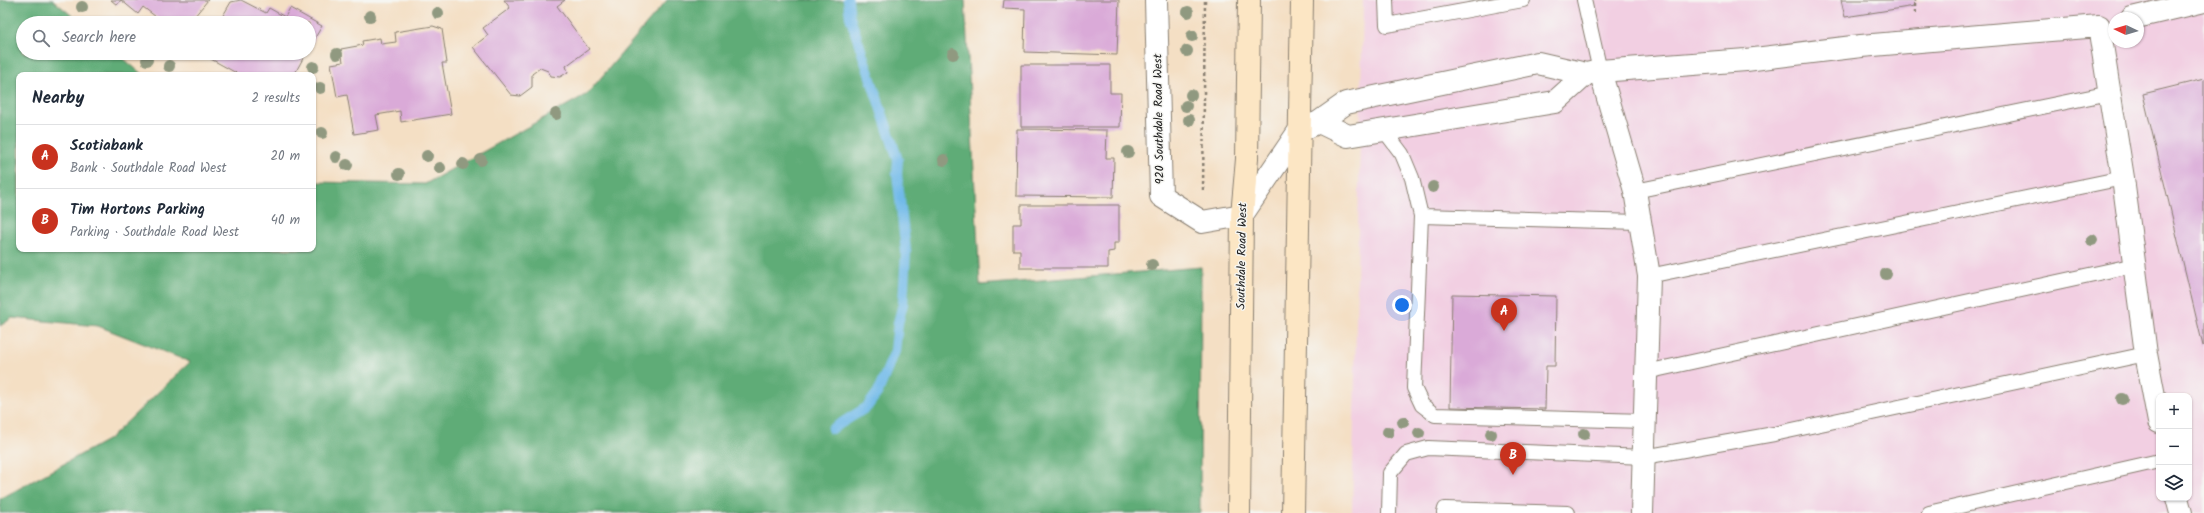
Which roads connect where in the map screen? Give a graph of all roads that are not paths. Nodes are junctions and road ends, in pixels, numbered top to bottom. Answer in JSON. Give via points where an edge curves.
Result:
{"nodes":[{"id":1,"x":1156,"y":0,"type":"edge"},
{"id":2,"x":1249,"y":0,"type":"edge"},
{"id":3,"x":1302,"y":0,"type":"edge"},
{"id":4,"x":1386,"y":0,"type":"edge"},
{"id":5,"x":1523,"y":0,"type":"edge"},
{"id":6,"x":1588,"y":1,"type":"edge"},
{"id":7,"x":2204,"y":1,"type":"edge"},
{"id":8,"x":2144,"y":15,"type":"edge"},
{"id":9,"x":2106,"y":24,"type":"edge"},
{"id":10,"x":1593,"y":73,"type":"junction"},
{"id":11,"x":2110,"y":94,"type":"junction"},
{"id":12,"x":1309,"y":127,"type":"junction"},
{"id":13,"x":1384,"y":130,"type":"junction"},
{"id":14,"x":2123,"y":178,"type":"junction"},
{"id":15,"x":1635,"y":191,"type":"junction"},
{"id":16,"x":1242,"y":215,"type":"junction"},
{"id":17,"x":1421,"y":216,"type":"junction"},
{"id":18,"x":1640,"y":222,"type":"junction"},
{"id":19,"x":2134,"y":265,"type":"junction"},
{"id":20,"x":1649,"y":276,"type":"junction"},
{"id":21,"x":2146,"y":354,"type":"junction"},
{"id":22,"x":1646,"y":372,"type":"junction"},
{"id":23,"x":2156,"y":406,"type":"edge"},
{"id":24,"x":1645,"y":421,"type":"junction"},
{"id":25,"x":1644,"y":457,"type":"junction"},
{"id":26,"x":2156,"y":462,"type":"edge"},
{"id":27,"x":2178,"y":501,"type":"edge"},
{"id":28,"x":1239,"y":513,"type":"edge"},
{"id":29,"x":1293,"y":513,"type":"edge"},
{"id":30,"x":1388,"y":513,"type":"edge"},
{"id":31,"x":1444,"y":513,"type":"edge"},
{"id":32,"x":1568,"y":513,"type":"edge"},
{"id":33,"x":1642,"y":513,"type":"edge"},
{"id":34,"x":1929,"y":513,"type":"edge"},
{"id":35,"x":2181,"y":513,"type":"edge"}],
"edges":[{"from":1,"to":16,"type":"street","name":"920 Southdale Road West","via":[[1161,196],[1202,222]]},
{"from":2,"to":16,"type":"main road","name":"Southdale Road West","via":[[1247,159]]},
{"from":3,"to":12,"type":"main road"},
{"from":4,"to":5,"type":"lane","via":[[1387,24]]},
{"from":6,"to":10,"type":"lane"},
{"from":7,"to":8,"type":"street"},
{"from":9,"to":10,"type":"street"},
{"from":9,"to":11,"type":"street"},
{"from":10,"to":12,"type":"street","via":[[1538,63],[1346,103]]},
{"from":10,"to":13,"type":"street","via":[[1555,102]]},
{"from":10,"to":15,"type":"street"},
{"from":11,"to":14,"type":"street"},
{"from":11,"to":15,"type":"lane"},
{"from":12,"to":13,"type":"street","via":[[1348,136]]},
{"from":12,"to":16,"type":"street"},
{"from":12,"to":29,"type":"main road"},
{"from":13,"to":17,"type":"lane","via":[[1402,154],[1412,178]]},
{"from":14,"to":19,"type":"street"},
{"from":14,"to":20,"type":"lane"},
{"from":15,"to":18,"type":"street"},
{"from":16,"to":28,"type":"main road","name":"Southdale Road West"},
{"from":17,"to":18,"type":"lane"},
{"from":17,"to":24,"type":"lane","via":[[1414,388],[1422,405],[1435,415]]},
{"from":18,"to":20,"type":"street"},
{"from":19,"to":21,"type":"street"},
{"from":19,"to":22,"type":"lane"},
{"from":20,"to":22,"type":"street"},
{"from":21,"to":23,"type":"street"},
{"from":21,"to":25,"type":"lane","via":[[1774,434]]},
{"from":22,"to":24,"type":"street"},
{"from":24,"to":25,"type":"street"},
{"from":25,"to":30,"type":"lane","via":[[1428,448],[1406,454],[1390,472]]},
{"from":25,"to":33,"type":"street"},
{"from":26,"to":34,"type":"lane"},
{"from":27,"to":35,"type":"street"},
{"from":31,"to":32,"type":"lane","via":[[1444,509]]}]}
